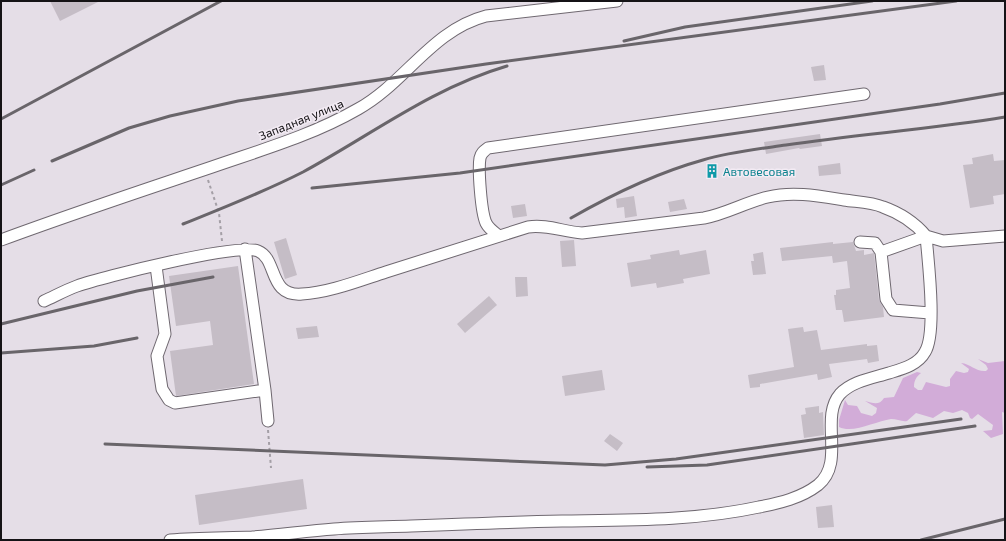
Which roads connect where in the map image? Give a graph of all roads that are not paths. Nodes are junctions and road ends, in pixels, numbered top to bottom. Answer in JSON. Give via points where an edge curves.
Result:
{"nodes":[{"id":1,"x":617,"y":1,"type":"edge"},
{"id":2,"x":864,"y":94,"type":"dead end"},
{"id":3,"x":499,"y":236,"type":"junction"},
{"id":4,"x":926,"y":236,"type":"junction"},
{"id":5,"x":1005,"y":236,"type":"edge"},
{"id":6,"x":1,"y":240,"type":"edge"},
{"id":7,"x":860,"y":242,"type":"dead end"},
{"id":8,"x":245,"y":249,"type":"junction"},
{"id":9,"x":881,"y":252,"type":"junction"},
{"id":10,"x":156,"y":266,"type":"junction"},
{"id":11,"x":44,"y":301,"type":"dead end"},
{"id":12,"x":930,"y":313,"type":"junction"},
{"id":13,"x":264,"y":390,"type":"junction"},
{"id":14,"x":268,"y":421,"type":"road end"},
{"id":15,"x":170,"y":540,"type":"edge"}],
"edges":[{"from":1,"to":6,"type":"street","name":"Западная улица","via":[[475,19],[434,44],[371,100],[319,128]]},
{"from":2,"to":3,"type":"street","via":[[488,148],[480,158],[484,217],[491,230]]},
{"from":3,"to":4,"type":"street","via":[[534,226],[582,233],[704,218],[767,197],[788,194],[882,206],[906,219]]},
{"from":3,"to":8,"type":"street","via":[[369,278],[300,295],[280,287],[264,256],[259,252]]},
{"from":4,"to":5,"type":"street","via":[[943,241]]},
{"from":4,"to":9,"type":"street"},
{"from":4,"to":12,"type":"street"},
{"from":7,"to":9,"type":"street","via":[[875,243]]},
{"from":8,"to":10,"type":"street"},
{"from":8,"to":13,"type":"street"},
{"from":9,"to":12,"type":"street","via":[[886,299],[890,307],[897,311]]},
{"from":10,"to":11,"type":"street","via":[[82,285]]},
{"from":10,"to":13,"type":"street","via":[[165,334],[157,356],[162,389],[169,400],[175,403]]},
{"from":12,"to":15,"type":"street","via":[[929,343],[920,358],[904,368],[856,383],[841,393],[834,406],[829,470],[817,486],[789,500],[697,517],[336,529],[254,537]]},
{"from":13,"to":14,"type":"street"}]}
